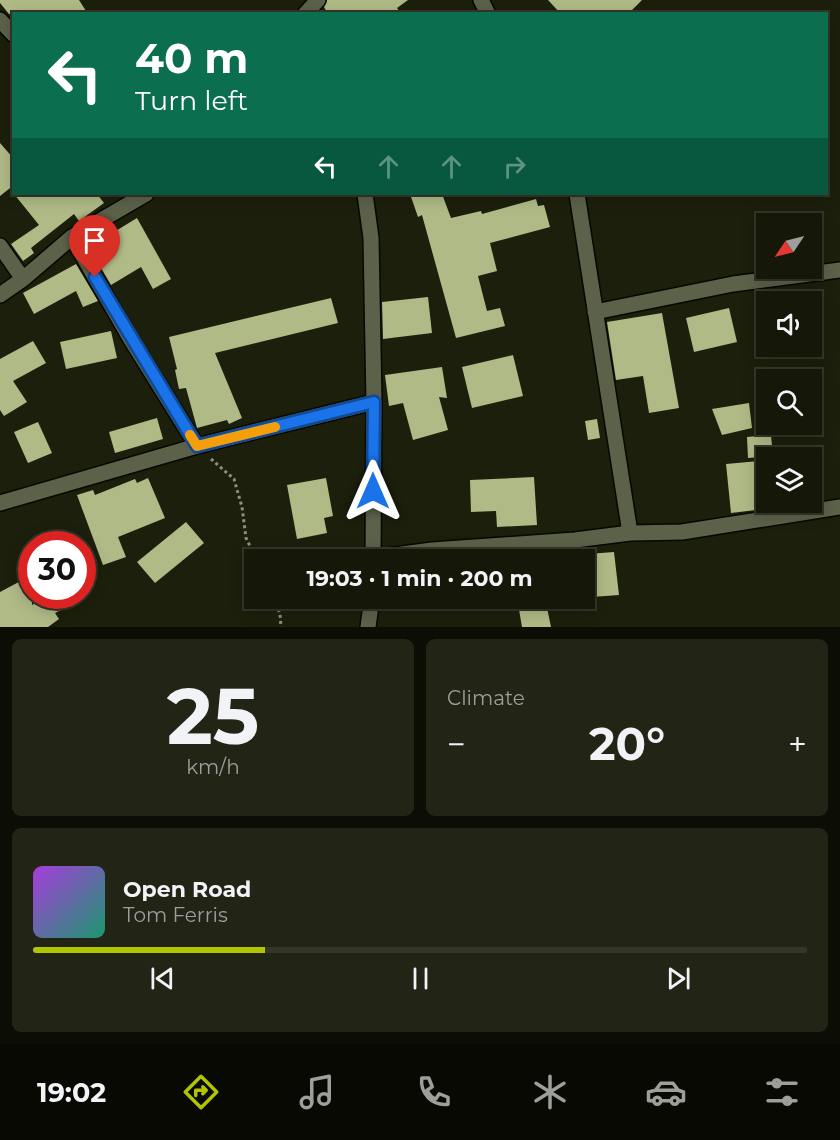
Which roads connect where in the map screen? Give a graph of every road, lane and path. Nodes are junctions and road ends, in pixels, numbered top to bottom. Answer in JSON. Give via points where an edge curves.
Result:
{"nodes":[{"id":1,"x":318,"y":0,"type":"edge"},
{"id":2,"x":307,"y":12,"type":"edge"},
{"id":3,"x":0,"y":20,"type":"edge"},
{"id":4,"x":12,"y":33,"type":"edge"},
{"id":5,"x":144,"y":195,"type":"edge"},
{"id":6,"x":365,"y":195,"type":"edge"},
{"id":7,"x":577,"y":195,"type":"edge"},
{"id":8,"x":72,"y":237,"type":"junction"},
{"id":9,"x":0,"y":246,"type":"edge"},
{"id":10,"x":840,"y":270,"type":"edge"},
{"id":11,"x":23,"y":279,"type":"junction"},
{"id":12,"x":0,"y":295,"type":"edge"},
{"id":13,"x":595,"y":312,"type":"junction"},
{"id":14,"x":374,"y":402,"type":"junction"},
{"id":15,"x":197,"y":446,"type":"junction"},
{"id":16,"x":0,"y":503,"type":"edge"},
{"id":17,"x":840,"y":507,"type":"edge"},
{"id":18,"x":630,"y":533,"type":"junction"},
{"id":19,"x":252,"y":549,"type":"edge"},
{"id":20,"x":373,"y":549,"type":"edge"},
{"id":21,"x":446,"y":549,"type":"edge"},
{"id":22,"x":278,"y":609,"type":"edge"},
{"id":23,"x":370,"y":609,"type":"edge"},
{"id":24,"x":280,"y":627,"type":"edge"},
{"id":25,"x":368,"y":627,"type":"edge"}],
"edges":[{"from":1,"to":2,"type":"street"},
{"from":3,"to":4,"type":"street"},
{"from":5,"to":8,"type":"street"},
{"from":6,"to":14,"type":"street","via":[[371,238]]},
{"from":7,"to":13,"type":"street"},
{"from":8,"to":11,"type":"street"},
{"from":8,"to":15,"type":"street"},
{"from":9,"to":11,"type":"street"},
{"from":10,"to":13,"type":"street","via":[[733,284]]},
{"from":11,"to":12,"type":"street"},
{"from":13,"to":18,"type":"street"},
{"from":14,"to":15,"type":"street"},
{"from":14,"to":20,"type":"street"},
{"from":15,"to":16,"type":"street"},
{"from":15,"to":19,"type":"path","via":[[234,478]]},
{"from":17,"to":18,"type":"street","via":[[682,531]]},
{"from":18,"to":21,"type":"street"},
{"from":22,"to":24,"type":"path"},
{"from":23,"to":25,"type":"street"}]}
